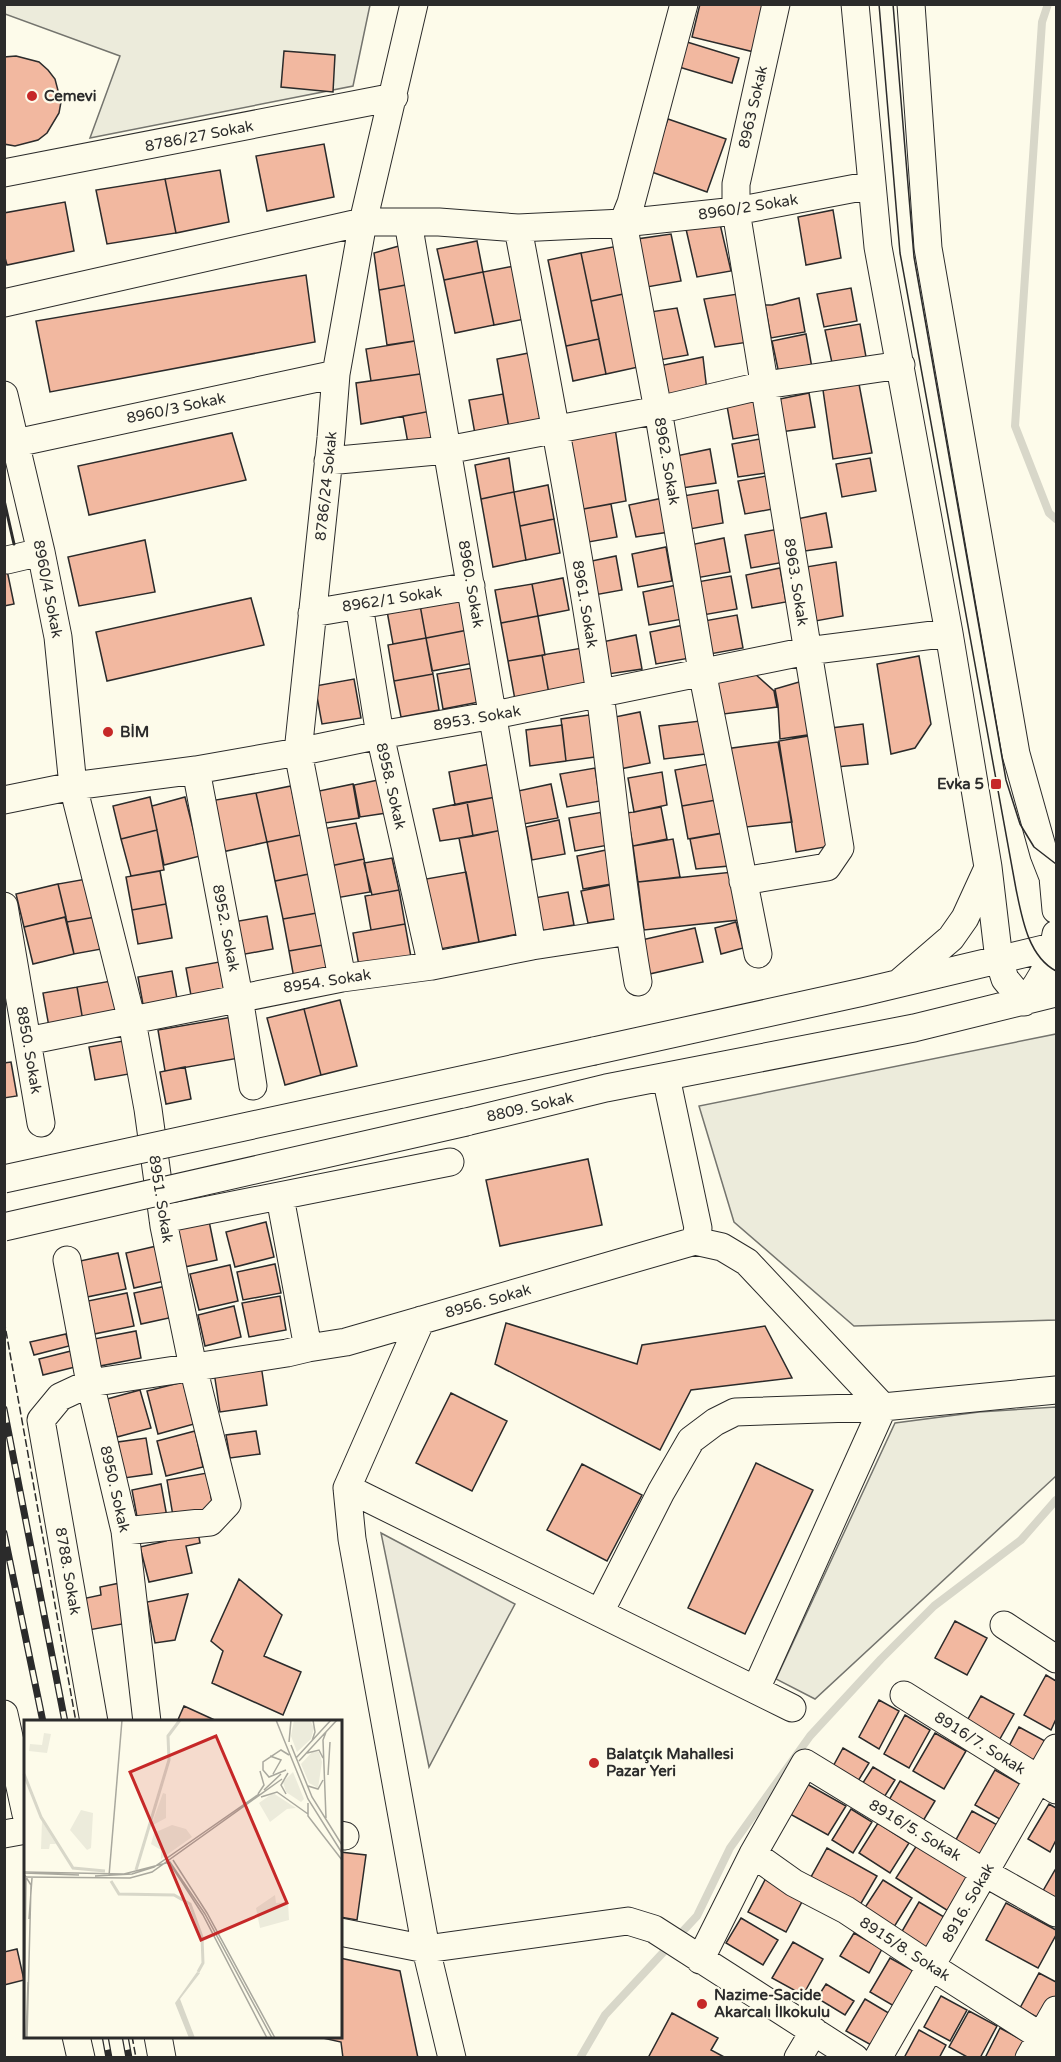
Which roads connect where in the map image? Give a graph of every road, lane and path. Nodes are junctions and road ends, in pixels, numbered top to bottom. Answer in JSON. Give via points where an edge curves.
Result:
{"nodes":[{"id":1,"x":414,"y":4,"type":"edge"},
{"id":2,"x":684,"y":4,"type":"edge"},
{"id":3,"x":776,"y":4,"type":"edge"},
{"id":4,"x":855,"y":4,"type":"edge"},
{"id":5,"x":911,"y":4,"type":"edge"},
{"id":6,"x":394,"y":97,"type":"junction"},
{"id":7,"x":4,"y":173,"type":"edge"},
{"id":8,"x":872,"y":185,"type":"junction"},
{"id":9,"x":736,"y":211,"type":"junction"},
{"id":10,"x":363,"y":222,"type":"junction"},
{"id":11,"x":408,"y":222,"type":"junction"},
{"id":12,"x":623,"y":223,"type":"junction"},
{"id":13,"x":518,"y":228,"type":"junction"},
{"id":14,"x":4,"y":303,"type":"edge"},
{"id":15,"x":901,"y":365,"type":"junction"},
{"id":16,"x":336,"y":374,"type":"junction"},
{"id":17,"x":765,"y":385,"type":"junction"},
{"id":18,"x":4,"y":395,"type":"edge"},
{"id":19,"x":658,"y":410,"type":"junction"},
{"id":20,"x":555,"y":428,"type":"junction"},
{"id":21,"x":16,"y":443,"type":"junction"},
{"id":22,"x":447,"y":450,"type":"junction"},
{"id":23,"x":328,"y":461,"type":"junction"},
{"id":24,"x":41,"y":552,"type":"junction"},
{"id":25,"x":8,"y":560,"type":"dead end"},
{"id":26,"x":471,"y":586,"type":"junction"},
{"id":27,"x":359,"y":605,"type":"junction"},
{"id":28,"x":312,"y":613,"type":"junction"},
{"id":29,"x":949,"y":633,"type":"junction"},
{"id":30,"x":807,"y":651,"type":"junction"},
{"id":31,"x":702,"y":671,"type":"junction"},
{"id":32,"x":600,"y":694,"type":"junction"},
{"id":33,"x":494,"y":715,"type":"junction"},
{"id":34,"x":380,"y":735,"type":"junction"},
{"id":35,"x":298,"y":752,"type":"junction"},
{"id":36,"x":196,"y":770,"type":"junction"},
{"id":37,"x":73,"y":786,"type":"junction"},
{"id":38,"x":4,"y":800,"type":"edge"},
{"id":39,"x":988,"y":867,"type":"junction"},
{"id":40,"x":1055,"y":878,"type":"edge"},
{"id":41,"x":743,"y":881,"type":"junction"},
{"id":42,"x":4,"y":906,"type":"edge"},
{"id":43,"x":1056,"y":910,"type":"edge"},
{"id":44,"x":630,"y":931,"type":"junction"},
{"id":45,"x":1056,"y":941,"type":"edge"},
{"id":46,"x":532,"y":946,"type":"junction"},
{"id":47,"x":758,"y":954,"type":"dead end"},
{"id":48,"x":999,"y":960,"type":"junction"},
{"id":49,"x":432,"y":966,"type":"junction"},
{"id":50,"x":342,"y":978,"type":"junction"},
{"id":51,"x":638,"y":982,"type":"dead end"},
{"id":52,"x":898,"y":984,"type":"junction"},
{"id":53,"x":1056,"y":993,"type":"edge"},
{"id":54,"x":239,"y":997,"type":"junction"},
{"id":55,"x":1024,"y":1002,"type":"junction"},
{"id":56,"x":132,"y":1021,"type":"junction"},
{"id":57,"x":27,"y":1041,"type":"junction"},
{"id":58,"x":666,"y":1077,"type":"junction"},
{"id":59,"x":253,"y":1086,"type":"dead end"},
{"id":60,"x":41,"y":1123,"type":"dead end"},
{"id":61,"x":450,"y":1162,"type":"dead end"},
{"id":62,"x":4,"y":1179,"type":"edge"},
{"id":63,"x":279,"y":1197,"type":"junction"},
{"id":64,"x":163,"y":1219,"type":"junction"},
{"id":65,"x":4,"y":1227,"type":"edge"},
{"id":66,"x":695,"y":1240,"type":"junction"},
{"id":67,"x":67,"y":1260,"type":"dead end"},
{"id":68,"x":421,"y":1320,"type":"junction"},
{"id":69,"x":308,"y":1348,"type":"junction"},
{"id":70,"x":193,"y":1367,"type":"junction"},
{"id":71,"x":90,"y":1383,"type":"junction"},
{"id":72,"x":1056,"y":1390,"type":"edge"},
{"id":73,"x":883,"y":1407,"type":"junction"},
{"id":74,"x":41,"y":1420,"type":"joint"},
{"id":75,"x":346,"y":1488,"type":"junction"},
{"id":76,"x":125,"y":1531,"type":"junction"},
{"id":77,"x":600,"y":1612,"type":"junction"},
{"id":78,"x":1004,"y":1625,"type":"dead end"},
{"id":79,"x":1056,"y":1659,"type":"edge"},
{"id":80,"x":756,"y":1689,"type":"junction"},
{"id":81,"x":904,"y":1695,"type":"dead end"},
{"id":82,"x":792,"y":1708,"type":"dead end"},
{"id":83,"x":4,"y":1714,"type":"edge"},
{"id":84,"x":94,"y":1720,"type":"edge"},
{"id":85,"x":147,"y":1720,"type":"edge"},
{"id":86,"x":1056,"y":1748,"type":"edge"},
{"id":87,"x":1048,"y":1785,"type":"edge"},
{"id":88,"x":24,"y":1805,"type":"edge"},
{"id":89,"x":24,"y":1830,"type":"edge"},
{"id":90,"x":4,"y":1833,"type":"edge"},
{"id":91,"x":753,"y":1854,"type":"junction"},
{"id":92,"x":985,"y":1873,"type":"junction"},
{"id":93,"x":1056,"y":1913,"type":"edge"},
{"id":94,"x":342,"y":1932,"type":"edge"},
{"id":95,"x":426,"y":1949,"type":"junction"},
{"id":96,"x":700,"y":1960,"type":"junction"},
{"id":97,"x":932,"y":1967,"type":"junction"},
{"id":98,"x":1056,"y":2010,"type":"edge"},
{"id":99,"x":814,"y":2031,"type":"junction"},
{"id":100,"x":76,"y":2038,"type":"edge"},
{"id":101,"x":158,"y":2038,"type":"edge"},
{"id":102,"x":1043,"y":2046,"type":"edge"},
{"id":103,"x":81,"y":2058,"type":"edge"},
{"id":104,"x":162,"y":2058,"type":"edge"},
{"id":105,"x":452,"y":2058,"type":"edge"},
{"id":106,"x":798,"y":2058,"type":"edge"},
{"id":107,"x":855,"y":2058,"type":"edge"},
{"id":108,"x":878,"y":2058,"type":"edge"}],
"edges":[{"from":1,"to":6,"type":"street"},
{"from":2,"to":12,"type":"street"},
{"from":3,"to":9,"type":"street","name":"8963 Sokak","via":[[735,184]]},
{"from":4,"to":8,"type":"street"},
{"from":5,"to":40,"type":"street","via":[[928,248],[1016,754],[1044,854]]},
{"from":6,"to":7,"type":"street","name":"8786/27 Sokak"},
{"from":6,"to":10,"type":"street"},
{"from":8,"to":9,"type":"street","name":"8960/2 Sokak"},
{"from":8,"to":15,"type":"street","via":[[878,247]]},
{"from":9,"to":12,"type":"street","name":"8960/2 Sokak"},
{"from":9,"to":17,"type":"street","name":"8963. Sokak"},
{"from":10,"to":11,"type":"street"},
{"from":10,"to":14,"type":"street"},
{"from":10,"to":16,"type":"street","name":"8786/24 Sokak"},
{"from":11,"to":13,"type":"street"},
{"from":11,"to":22,"type":"street","name":"8960. Sokak"},
{"from":12,"to":13,"type":"street"},
{"from":12,"to":19,"type":"street","name":"8962. Sokak"},
{"from":13,"to":20,"type":"street","name":"8961. Sokak"},
{"from":15,"to":17,"type":"street"},
{"from":15,"to":29,"type":"street"},
{"from":16,"to":21,"type":"street","name":"8960/3 Sokak"},
{"from":16,"to":23,"type":"street","name":"8786/24 Sokak"},
{"from":17,"to":19,"type":"street"},
{"from":17,"to":30,"type":"street","name":"8963. Sokak"},
{"from":18,"to":21,"type":"street","name":"8960/4 Sokak"},
{"from":19,"to":20,"type":"street"},
{"from":19,"to":31,"type":"street","name":"8962. Sokak"},
{"from":20,"to":22,"type":"street"},
{"from":20,"to":32,"type":"street","name":"8961. Sokak"},
{"from":21,"to":24,"type":"street","name":"8960/4 Sokak"},
{"from":22,"to":23,"type":"street"},
{"from":22,"to":26,"type":"street","name":"8960. Sokak"},
{"from":23,"to":28,"type":"street","name":"8786/24 Sokak"},
{"from":24,"to":25,"type":"street"},
{"from":24,"to":37,"type":"street","name":"8960/4 Sokak","via":[[58,637]]},
{"from":26,"to":27,"type":"street","name":"8962/1 Sokak"},
{"from":26,"to":33,"type":"street","name":"8960. Sokak"},
{"from":27,"to":28,"type":"street","name":"8962/1 Sokak"},
{"from":27,"to":34,"type":"street","name":"8958. Sokak"},
{"from":28,"to":35,"type":"street","name":"8786/24 Sokak"},
{"from":29,"to":30,"type":"street","name":"8953. Sokak"},
{"from":29,"to":39,"type":"street"},
{"from":30,"to":31,"type":"street","name":"8953. Sokak"},
{"from":30,"to":41,"type":"street","name":"8963. Sokak","via":[[840,848],[827,867]]},
{"from":31,"to":32,"type":"street","name":"8953. Sokak"},
{"from":31,"to":41,"type":"street","name":"8962. Sokak"},
{"from":32,"to":33,"type":"street","name":"8953. Sokak"},
{"from":32,"to":44,"type":"street","name":"8961. Sokak"},
{"from":33,"to":34,"type":"street","name":"8953. Sokak"},
{"from":33,"to":46,"type":"street","name":"8960. Sokak"},
{"from":34,"to":35,"type":"street","name":"8953. Sokak"},
{"from":34,"to":49,"type":"street","name":"8958. Sokak"},
{"from":35,"to":36,"type":"street","name":"8953. Sokak"},
{"from":35,"to":50,"type":"street","name":"8786/24 Sokak"},
{"from":36,"to":37,"type":"street","name":"8953. Sokak"},
{"from":36,"to":54,"type":"street","name":"8952. Sokak"},
{"from":37,"to":38,"type":"street","name":"8953. Sokak"},
{"from":37,"to":56,"type":"street","name":"8951. Sokak"},
{"from":39,"to":48,"type":"street"},
{"from":39,"to":52,"type":"street","via":[[965,918],[951,938]]},
{"from":40,"to":43,"type":"street"},
{"from":41,"to":47,"type":"street","name":"8962. Sokak"},
{"from":42,"to":57,"type":"street","name":"8850. Sokak"},
{"from":44,"to":46,"type":"street","name":"8954. Sokak"},
{"from":44,"to":51,"type":"street","name":"8961. Sokak"},
{"from":45,"to":48,"type":"street"},
{"from":45,"to":55,"type":"street","via":[[1040,982]]},
{"from":46,"to":49,"type":"street","name":"8954. Sokak"},
{"from":48,"to":52,"type":"street"},
{"from":48,"to":55,"type":"street","via":[[1005,979]]},
{"from":49,"to":50,"type":"street","name":"8954. Sokak"},
{"from":50,"to":54,"type":"street","name":"8954. Sokak"},
{"from":52,"to":62,"type":"street","bridge":true},
{"from":53,"to":55,"type":"street","name":"8809. Sokak"},
{"from":54,"to":56,"type":"street","name":"8954. Sokak"},
{"from":54,"to":59,"type":"street","name":"8952. Sokak"},
{"from":55,"to":58,"type":"street","name":"8809. Sokak"},
{"from":56,"to":57,"type":"street","name":"8954. Sokak"},
{"from":56,"to":64,"type":"street","name":"8951. Sokak"},
{"from":57,"to":60,"type":"street","name":"8850. Sokak"},
{"from":58,"to":65,"type":"street","name":"8809. Sokak","bridge":true},
{"from":58,"to":66,"type":"street","via":[[698,1228]]},
{"from":61,"to":63,"type":"street"},
{"from":63,"to":64,"type":"street"},
{"from":63,"to":69,"type":"street"},
{"from":64,"to":70,"type":"street","name":"8951. Sokak"},
{"from":66,"to":68,"type":"street","name":"8956. Sokak"},
{"from":66,"to":73,"type":"street","via":[[722,1247],[747,1263]]},
{"from":67,"to":71,"type":"street","name":"8950. Sokak"},
{"from":68,"to":69,"type":"street","name":"8956. Sokak","via":[[346,1342]]},
{"from":68,"to":75,"type":"street"},
{"from":69,"to":70,"type":"street","name":"8956. Sokak"},
{"from":70,"to":71,"type":"street","name":"8956. Sokak"},
{"from":70,"to":76,"type":"street","name":"8951. Sokak","via":[[227,1504],[210,1522]]},
{"from":71,"to":74,"type":"street","name":"8956. Sokak","via":[[60,1397]]},
{"from":71,"to":76,"type":"street","name":"8950. Sokak"},
{"from":72,"to":73,"type":"street"},
{"from":73,"to":77,"type":"street","via":[[735,1412],[715,1422],[691,1440]]},
{"from":73,"to":80,"type":"street"},
{"from":74,"to":84,"type":"street","name":"8788. Sokak"},
{"from":75,"to":77,"type":"street"},
{"from":75,"to":95,"type":"street"},
{"from":76,"to":85,"type":"street","name":"8950. Sokak"},
{"from":77,"to":80,"type":"street"},
{"from":78,"to":79,"type":"street"},
{"from":80,"to":82,"type":"street"},
{"from":81,"to":87,"type":"street","name":"8916/7. Sokak"},
{"from":83,"to":88,"type":"street"},
{"from":86,"to":87,"type":"street","name":"8916. Sokak"},
{"from":87,"to":92,"type":"street","name":"8916. Sokak"},
{"from":89,"to":90,"type":"street"},
{"from":91,"to":92,"type":"street","name":"8916/5. Sokak","via":[[805,1763]]},
{"from":91,"to":96,"type":"street"},
{"from":91,"to":97,"type":"street","name":"8915/8. Sokak"},
{"from":92,"to":93,"type":"street","name":"8916/5. Sokak"},
{"from":92,"to":97,"type":"street","name":"8916. Sokak"},
{"from":94,"to":95,"type":"street"},
{"from":95,"to":96,"type":"street","via":[[628,1921],[654,1929]]},
{"from":95,"to":105,"type":"street"},
{"from":96,"to":99,"type":"street"},
{"from":97,"to":102,"type":"street","name":"8915/8. Sokak"},
{"from":97,"to":108,"type":"street","name":"8916. Sokak"},
{"from":98,"to":102,"type":"street"},
{"from":99,"to":106,"type":"street"},
{"from":99,"to":107,"type":"street"},
{"from":100,"to":103,"type":"street"},
{"from":101,"to":104,"type":"street"}]}
